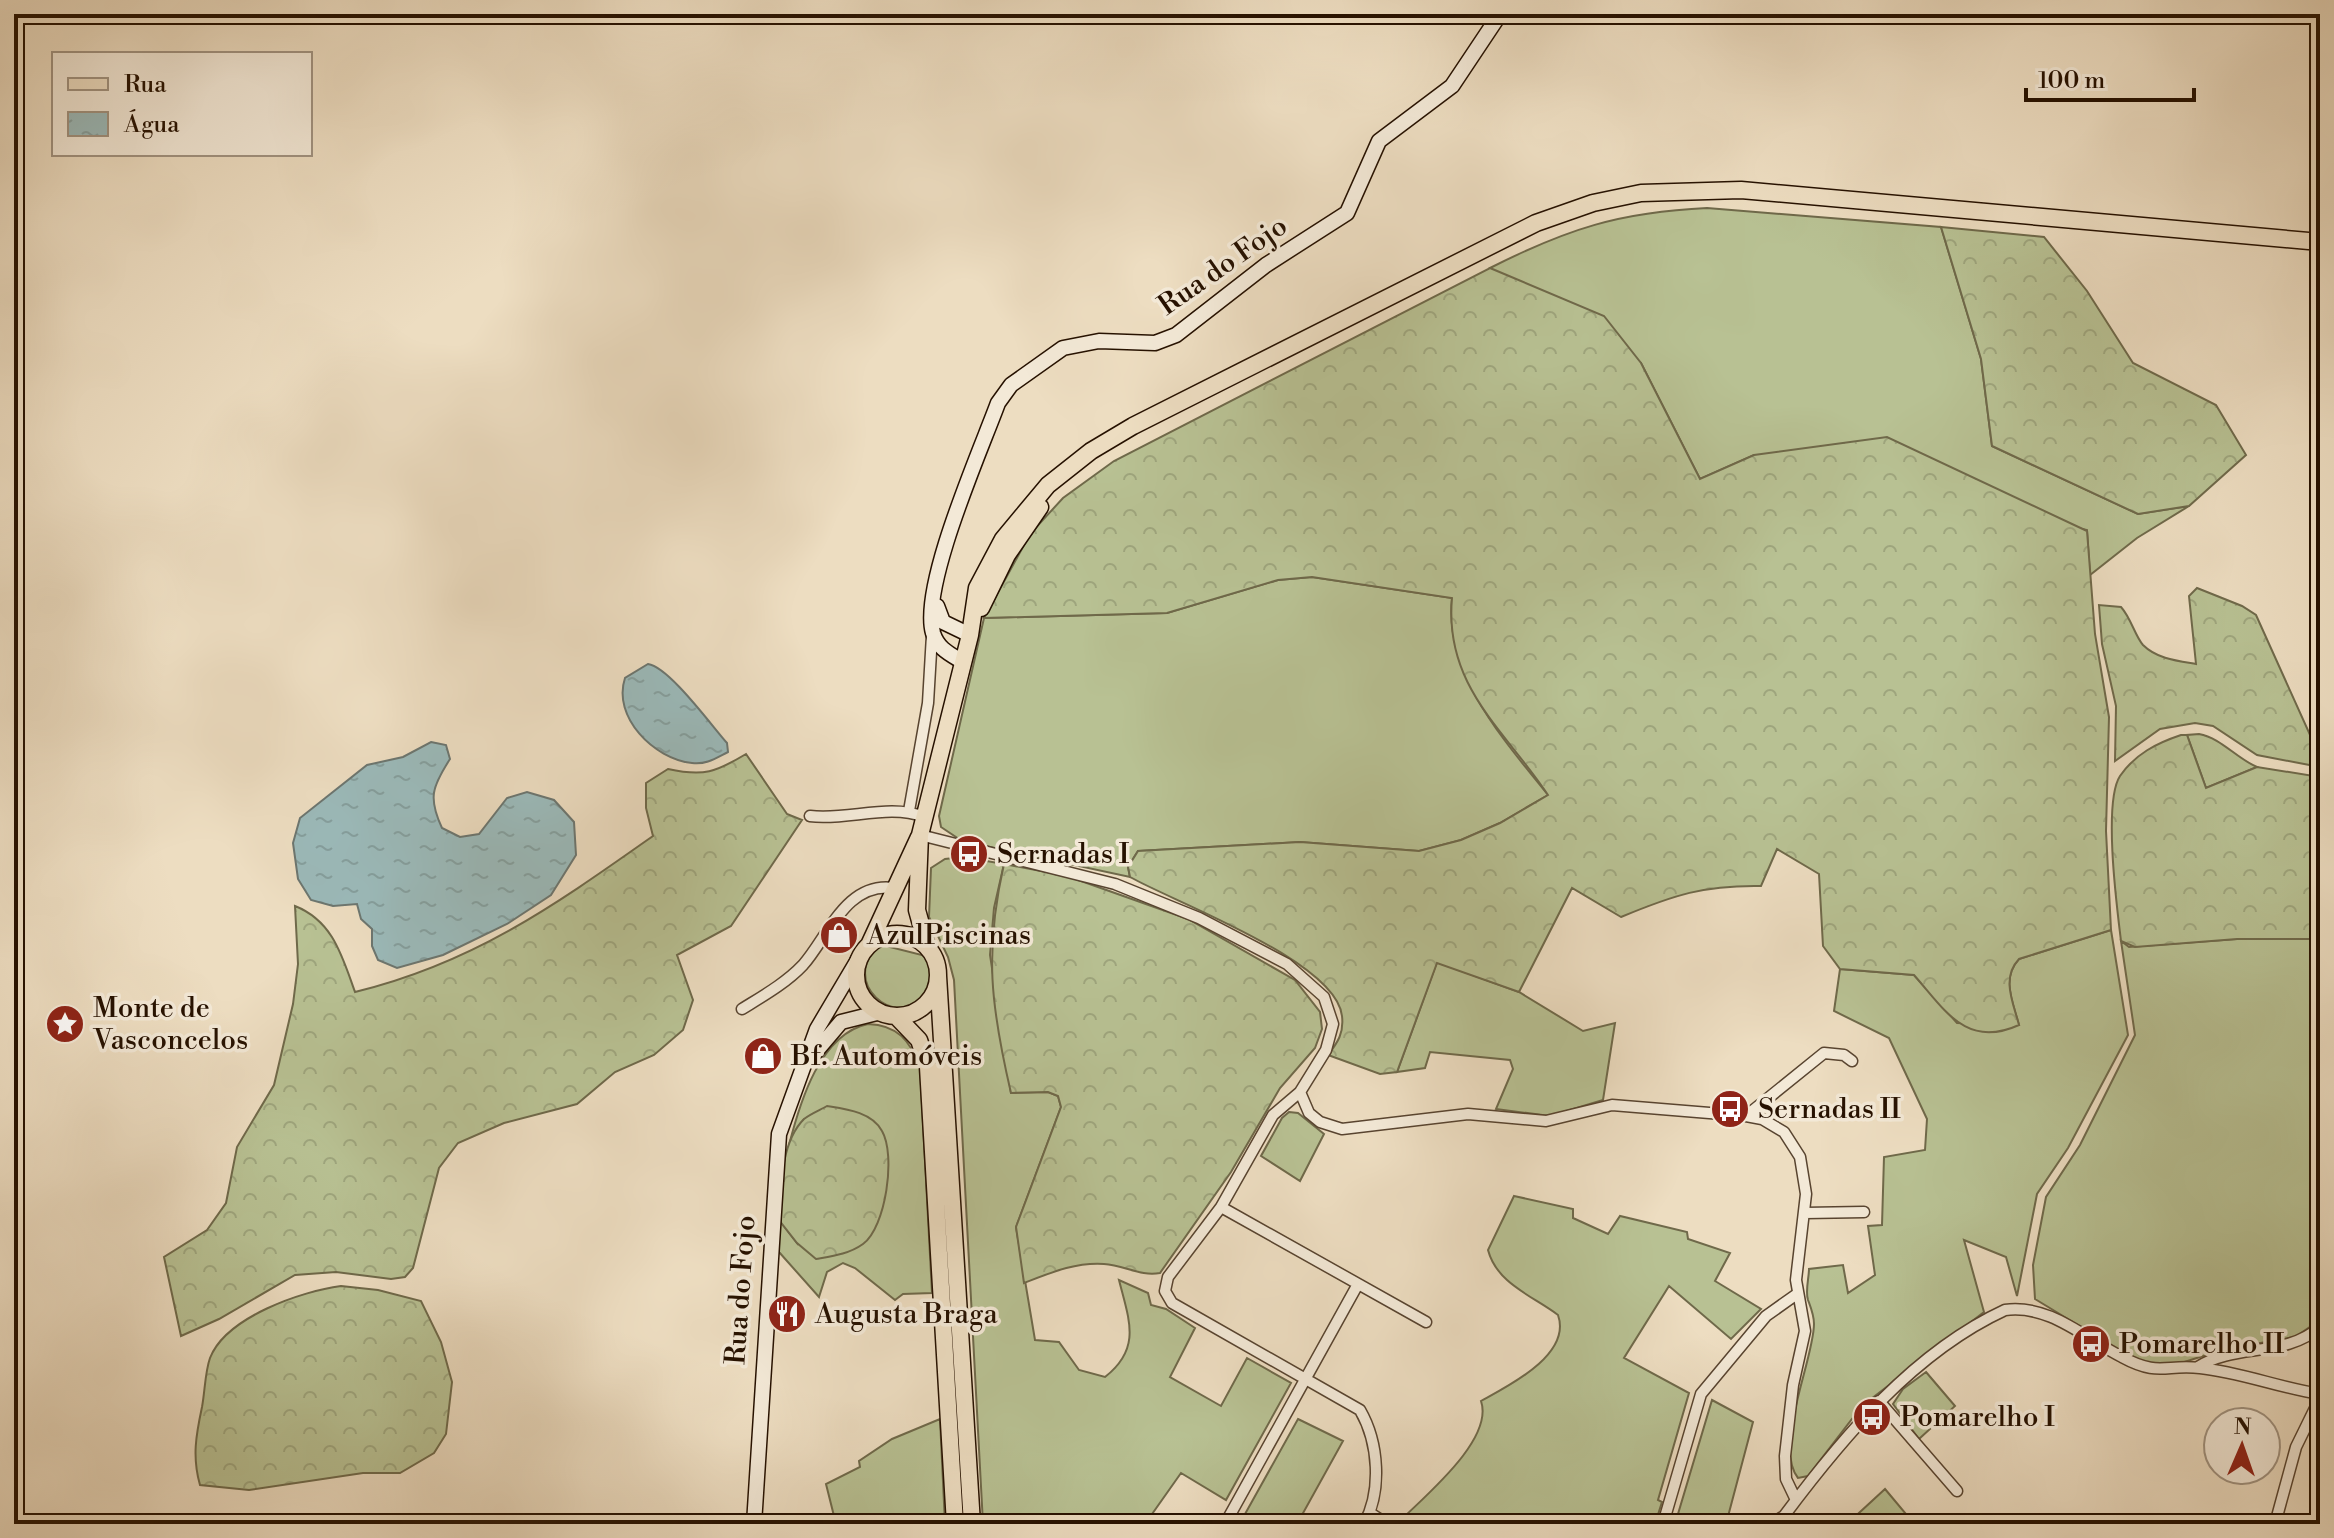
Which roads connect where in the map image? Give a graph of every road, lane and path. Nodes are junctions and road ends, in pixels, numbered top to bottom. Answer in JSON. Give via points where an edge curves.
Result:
{"nodes":[{"id":1,"x":1500,"y":14,"type":"edge"},
{"id":2,"x":2320,"y":242,"type":"edge"},
{"id":3,"x":2320,"y":252,"type":"edge"},
{"id":4,"x":934,"y":598,"type":"junction"},
{"id":5,"x":932,"y":631,"type":"junction"},
{"id":6,"x":970,"y":635,"type":"junction"},
{"id":7,"x":963,"y":662,"type":"junction"},
{"id":8,"x":916,"y":814,"type":"junction"},
{"id":9,"x":810,"y":816,"type":"dead end"},
{"id":10,"x":920,"y":835,"type":"junction"},
{"id":11,"x":894,"y":888,"type":"junction"},
{"id":12,"x":927,"y":946,"type":"junction"},
{"id":13,"x":864,"y":952,"type":"junction"},
{"id":14,"x":938,"y":976,"type":"junction"},
{"id":15,"x":742,"y":1009,"type":"dead end"},
{"id":16,"x":889,"y":1014,"type":"junction"},
{"id":17,"x":1852,"y":1061,"type":"dead end"},
{"id":18,"x":805,"y":1065,"type":"junction"},
{"id":19,"x":1300,"y":1092,"type":"junction"},
{"id":20,"x":1746,"y":1116,"type":"junction"},
{"id":21,"x":1221,"y":1207,"type":"junction"},
{"id":22,"x":1864,"y":1212,"type":"dead end"},
{"id":23,"x":1805,"y":1213,"type":"junction"},
{"id":24,"x":1358,"y":1284,"type":"junction"},
{"id":25,"x":1797,"y":1294,"type":"junction"},
{"id":26,"x":1426,"y":1322,"type":"dead end"},
{"id":27,"x":2320,"y":1327,"type":"edge"},
{"id":28,"x":2198,"y":1367,"type":"junction"},
{"id":29,"x":1306,"y":1378,"type":"junction"},
{"id":30,"x":2320,"y":1396,"type":"edge"},
{"id":31,"x":1879,"y":1401,"type":"junction"},
{"id":32,"x":1957,"y":1491,"type":"dead end"},
{"id":33,"x":1796,"y":1500,"type":"junction"},
{"id":34,"x":1370,"y":1513,"type":"junction"},
{"id":35,"x":1784,"y":1516,"type":"junction"},
{"id":36,"x":1934,"y":1523,"type":"edge"},
{"id":37,"x":754,"y":1524,"type":"edge"},
{"id":38,"x":955,"y":1524,"type":"edge"},
{"id":39,"x":972,"y":1524,"type":"edge"},
{"id":40,"x":1225,"y":1524,"type":"edge"},
{"id":41,"x":1364,"y":1524,"type":"edge"},
{"id":42,"x":1387,"y":1524,"type":"edge"},
{"id":43,"x":1663,"y":1524,"type":"edge"},
{"id":44,"x":1771,"y":1524,"type":"edge"},
{"id":45,"x":1798,"y":1524,"type":"edge"},
{"id":46,"x":1891,"y":1524,"type":"edge"},
{"id":47,"x":2275,"y":1524,"type":"edge"}],
"edges":[{"from":1,"to":4,"type":"main road","name":"Rua do Fojo","via":[[1452,86],[1379,141],[1347,213],[1266,265],[1176,335],[1155,343],[1099,341],[1063,348],[1011,385],[998,403],[939,568]]},
{"from":2,"to":6,"type":"main road","via":[[1741,190],[1669,190],[1593,203],[1507,237],[1091,451],[1031,502],[991,557],[977,588]]},
{"from":3,"to":6,"type":"main road","via":[[1710,198],[1590,213],[1514,243],[1097,459],[1036,512],[997,573]]},
{"from":4,"to":5,"type":"main road","name":"Rua do Fojo"},
{"from":4,"to":6,"type":"main road","via":[[943,622]]},
{"from":5,"to":7,"type":"main road","via":[[940,648]]},
{"from":5,"to":8,"type":"street"},
{"from":6,"to":7,"type":"main road"},
{"from":7,"to":8,"type":"main road"},
{"from":8,"to":9,"type":"street"},
{"from":8,"to":10,"type":"main road"},
{"from":10,"to":11,"type":"main road"},
{"from":10,"to":12,"type":"main road","via":[[917,910]]},
{"from":10,"to":19,"type":"street","via":[[1115,884],[1199,918],[1287,964],[1324,997],[1333,1024],[1326,1050]]},
{"from":11,"to":13,"type":"main road"},
{"from":11,"to":15,"type":"street","via":[[874,890],[849,905],[803,964]]},
{"from":12,"to":13,"type":"main road","via":[[905,934],[892,934]]},
{"from":12,"to":14,"type":"main road"},
{"from":13,"to":16,"type":"main road","via":[[857,984],[870,1006]]},
{"from":13,"to":18,"type":"main road","name":"Rua do Fojo","via":[[817,1029]]},
{"from":14,"to":16,"type":"main road","via":[[930,1000],[909,1014]]},
{"from":14,"to":39,"type":"main road"},
{"from":16,"to":18,"type":"main road","name":"Rua do Fojo","via":[[841,1022]]},
{"from":16,"to":38,"type":"main road","via":[[919,1040],[928,1067]]},
{"from":17,"to":20,"type":"street","via":[[1824,1053]]},
{"from":18,"to":37,"type":"main road","name":"Rua do Fojo","via":[[779,1134]]},
{"from":19,"to":20,"type":"street","via":[[1309,1113],[1342,1129],[1468,1114],[1546,1121],[1612,1105]]},
{"from":19,"to":21,"type":"street","via":[[1273,1115]]},
{"from":20,"to":23,"type":"street","via":[[1774,1124],[1794,1144],[1804,1174]]},
{"from":21,"to":24,"type":"street"},
{"from":21,"to":29,"type":"street","via":[[1168,1277],[1167,1298]]},
{"from":22,"to":23,"type":"street"},
{"from":23,"to":25,"type":"street"},
{"from":24,"to":26,"type":"street"},
{"from":24,"to":29,"type":"street"},
{"from":25,"to":33,"type":"street","via":[[1805,1331],[1785,1456],[1786,1479]]},
{"from":25,"to":43,"type":"street","via":[[1766,1316],[1701,1394]]},
{"from":27,"to":28,"type":"street","via":[[2289,1344],[2222,1354]]},
{"from":28,"to":30,"type":"street"},
{"from":28,"to":31,"type":"street","via":[[2149,1369],[2045,1312],[2016,1308],[1967,1333]]},
{"from":29,"to":34,"type":"street","via":[[1354,1405],[1365,1419],[1376,1474]]},
{"from":29,"to":40,"type":"street"},
{"from":30,"to":47,"type":"street","via":[[2296,1447]]},
{"from":31,"to":32,"type":"street"},
{"from":31,"to":33,"type":"street"},
{"from":33,"to":35,"type":"street"},
{"from":34,"to":41,"type":"street"},
{"from":34,"to":42,"type":"street"},
{"from":35,"to":44,"type":"street"},
{"from":35,"to":45,"type":"street"},
{"from":36,"to":46,"type":"street"}]}
